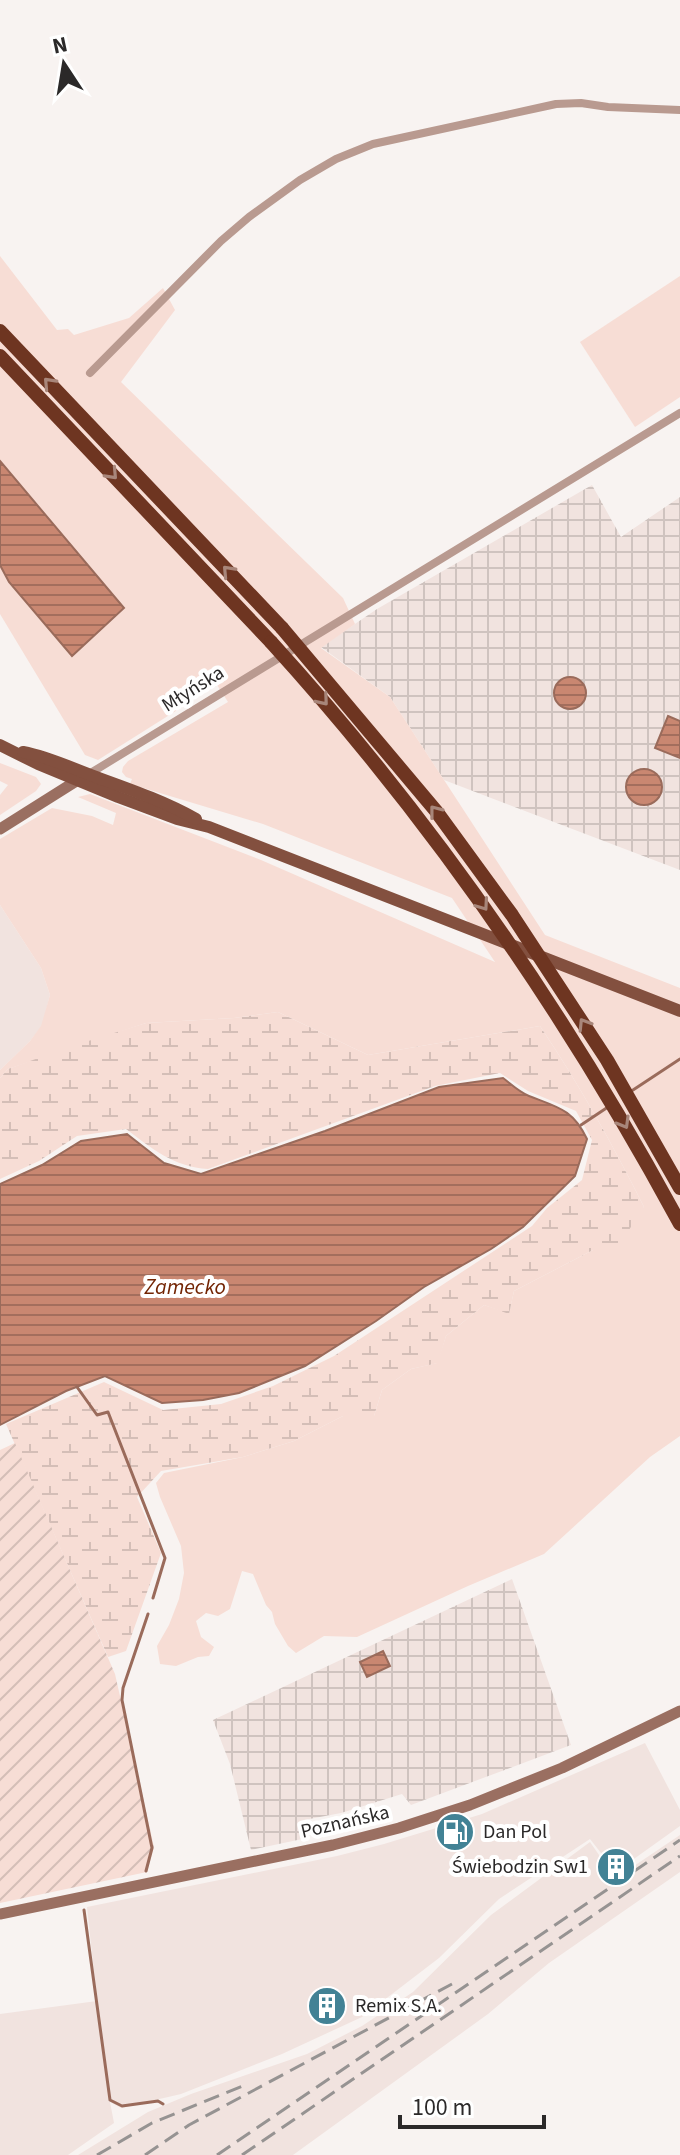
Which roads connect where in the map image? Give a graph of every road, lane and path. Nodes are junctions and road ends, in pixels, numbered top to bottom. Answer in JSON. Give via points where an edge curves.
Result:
{"nodes":[{"id":1,"x":680,"y":110,"type":"edge"},
{"id":2,"x":0,"y":331,"type":"edge"},
{"id":3,"x":0,"y":356,"type":"edge"},
{"id":4,"x":90,"y":373,"type":"dead end"},
{"id":5,"x":680,"y":413,"type":"edge"},
{"id":6,"x":0,"y":745,"type":"edge"},
{"id":7,"x":83,"y":777,"type":"junction"},
{"id":8,"x":0,"y":829,"type":"edge"},
{"id":9,"x":680,"y":1011,"type":"edge"},
{"id":10,"x":680,"y":1188,"type":"edge"},
{"id":11,"x":680,"y":1224,"type":"edge"},
{"id":12,"x":680,"y":1711,"type":"edge"},
{"id":13,"x":0,"y":1914,"type":"edge"}],
"edges":[{"from":1,"to":4,"type":"street","via":[[556,104],[373,144],[336,159],[230,233]]},
{"from":10,"to":2,"type":"highway","one_way":true,"bridge":true,"via":[[607,1060],[436,811],[282,628]]},
{"from":3,"to":11,"type":"highway","one_way":true,"bridge":true,"via":[[271,642],[378,766],[462,874],[559,1016]]},
{"from":5,"to":7,"type":"street","name":"Młyńska"},
{"from":6,"to":7,"type":"main road","via":[[38,764]]},
{"from":7,"to":8,"type":"street","name":"Młyńska"},
{"from":7,"to":9,"type":"main road","via":[[177,819]]},
{"from":12,"to":13,"type":"street","name":"Poznańska","via":[[562,1768],[411,1825]]}]}
